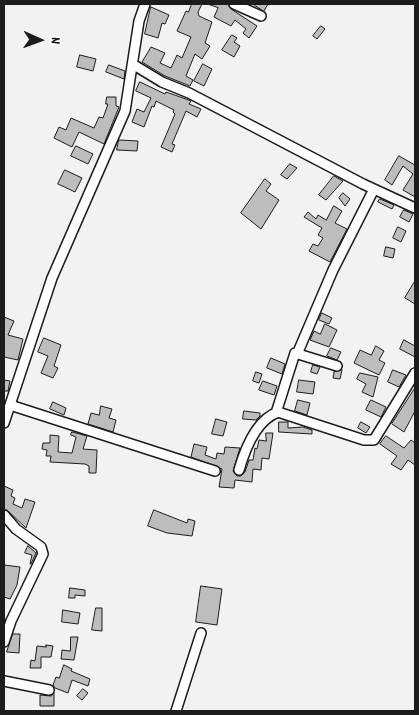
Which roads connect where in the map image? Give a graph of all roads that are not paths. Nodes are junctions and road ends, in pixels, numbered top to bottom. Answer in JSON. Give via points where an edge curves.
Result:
{"nodes":[{"id":1,"x":145,"y":4,"type":"edge"},
{"id":2,"x":234,"y":4,"type":"edge"},
{"id":3,"x":261,"y":16,"type":"dead end"},
{"id":4,"x":134,"y":65,"type":"junction"},
{"id":5,"x":374,"y":189,"type":"junction"},
{"id":6,"x":415,"y":208,"type":"edge"},
{"id":7,"x":298,"y":352,"type":"junction"},
{"id":8,"x":337,"y":366,"type":"dead end"},
{"id":9,"x":415,"y":374,"type":"edge"},
{"id":10,"x":10,"y":405,"type":"junction"},
{"id":11,"x":276,"y":413,"type":"junction"},
{"id":12,"x":4,"y":423,"type":"edge"},
{"id":13,"x":239,"y":470,"type":"dead end"},
{"id":14,"x":215,"y":471,"type":"dead end"},
{"id":15,"x":4,"y":515,"type":"edge"},
{"id":16,"x":200,"y":633,"type":"dead end"},
{"id":17,"x":4,"y":642,"type":"edge"},
{"id":18,"x":4,"y":681,"type":"edge"},
{"id":19,"x":49,"y":690,"type":"dead end"},
{"id":20,"x":176,"y":711,"type":"edge"}],
"edges":[{"from":1,"to":4,"type":"street","via":[[139,21]]},
{"from":2,"to":3,"type":"street"},
{"from":4,"to":5,"type":"street"},
{"from":4,"to":10,"type":"street","via":[[125,112],[52,278]]},
{"from":5,"to":6,"type":"street"},
{"from":5,"to":7,"type":"street","via":[[333,270]]},
{"from":7,"to":8,"type":"street"},
{"from":7,"to":11,"type":"street"},
{"from":9,"to":11,"type":"street","via":[[371,442]]},
{"from":10,"to":12,"type":"street"},
{"from":10,"to":14,"type":"street"},
{"from":11,"to":13,"type":"street","via":[[258,428],[244,452]]},
{"from":15,"to":17,"type":"street","via":[[16,529],[41,547],[43,554]]},
{"from":16,"to":20,"type":"street"},
{"from":18,"to":19,"type":"street"}]}
